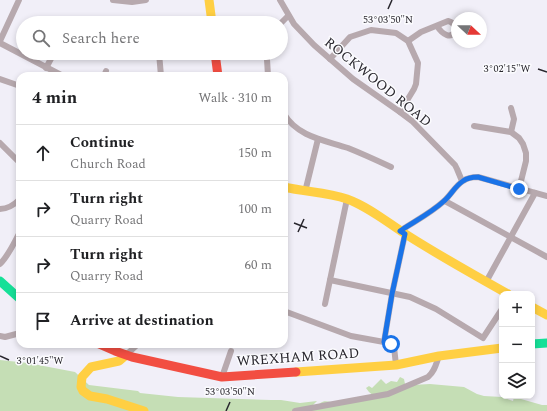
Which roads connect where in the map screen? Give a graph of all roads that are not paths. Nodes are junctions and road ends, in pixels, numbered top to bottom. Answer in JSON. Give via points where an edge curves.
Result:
{"nodes":[{"id":1,"x":19,"y":0,"type":"edge"},
{"id":2,"x":113,"y":0,"type":"edge"},
{"id":3,"x":146,"y":0,"type":"edge"},
{"id":4,"x":209,"y":0,"type":"edge"},
{"id":5,"x":280,"y":0,"type":"edge"},
{"id":6,"x":211,"y":16,"type":"edge"},
{"id":7,"x":288,"y":16,"type":"joint"},
{"id":8,"x":438,"y":26,"type":"dead end"},
{"id":9,"x":408,"y":41,"type":"junction"},
{"id":10,"x":0,"y":42,"type":"edge"},
{"id":11,"x":16,"y":51,"type":"edge"},
{"id":12,"x":330,"y":59,"type":"junction"},
{"id":13,"x":32,"y":60,"type":"edge"},
{"id":14,"x":50,"y":60,"type":"edge"},
{"id":15,"x":160,"y":60,"type":"edge"},
{"id":16,"x":216,"y":60,"type":"edge"},
{"id":17,"x":267,"y":60,"type":"edge"},
{"id":18,"x":46,"y":68,"type":"junction"},
{"id":19,"x":54,"y":72,"type":"edge"},
{"id":20,"x":161,"y":72,"type":"edge"},
{"id":21,"x":217,"y":72,"type":"edge"},
{"id":22,"x":268,"y":72,"type":"edge"},
{"id":23,"x":0,"y":79,"type":"edge"},
{"id":24,"x":16,"y":85,"type":"edge"},
{"id":25,"x":511,"y":108,"type":"dead end"},
{"id":26,"x":400,"y":112,"type":"junction"},
{"id":27,"x":288,"y":120,"type":"edge"},
{"id":28,"x":474,"y":126,"type":"dead end"},
{"id":29,"x":511,"y":132,"type":"junction"},
{"id":30,"x":318,"y":139,"type":"junction"},
{"id":31,"x":0,"y":142,"type":"edge"},
{"id":32,"x":16,"y":159,"type":"edge"},
{"id":33,"x":391,"y":167,"type":"dead end"},
{"id":34,"x":462,"y":181,"type":"junction"},
{"id":35,"x":288,"y":188,"type":"edge"},
{"id":36,"x":519,"y":189,"type":"junction"},
{"id":37,"x":305,"y":192,"type":"junction"},
{"id":38,"x":535,"y":193,"type":"junction"},
{"id":39,"x":547,"y":196,"type":"edge"},
{"id":40,"x":347,"y":199,"type":"junction"},
{"id":41,"x":445,"y":200,"type":"junction"},
{"id":42,"x":16,"y":202,"type":"edge"},
{"id":43,"x":0,"y":209,"type":"edge"},
{"id":44,"x":403,"y":232,"type":"junction"},
{"id":45,"x":510,"y":237,"type":"junction"},
{"id":46,"x":16,"y":239,"type":"edge"},
{"id":47,"x":547,"y":257,"type":"edge"},
{"id":48,"x":0,"y":264,"type":"edge"},
{"id":49,"x":0,"y":280,"type":"edge"},
{"id":50,"x":330,"y":280,"type":"junction"},
{"id":51,"x":486,"y":282,"type":"junction"},
{"id":52,"x":502,"y":291,"type":"edge"},
{"id":53,"x":392,"y":294,"type":"junction"},
{"id":54,"x":16,"y":295,"type":"edge"},
{"id":55,"x":324,"y":304,"type":"dead end"},
{"id":56,"x":535,"y":309,"type":"edge"},
{"id":57,"x":288,"y":312,"type":"edge"},
{"id":58,"x":499,"y":314,"type":"edge"},
{"id":59,"x":547,"y":315,"type":"edge"},
{"id":60,"x":16,"y":334,"type":"edge"},
{"id":61,"x":0,"y":336,"type":"edge"},
{"id":62,"x":384,"y":342,"type":"junction"},
{"id":63,"x":547,"y":343,"type":"edge"},
{"id":64,"x":535,"y":344,"type":"edge"},
{"id":65,"x":107,"y":348,"type":"edge"},
{"id":66,"x":134,"y":348,"type":"edge"},
{"id":67,"x":499,"y":348,"type":"edge"},
{"id":68,"x":231,"y":351,"type":"dead end"},
{"id":69,"x":126,"y":355,"type":"junction"},
{"id":70,"x":438,"y":356,"type":"junction"},
{"id":71,"x":396,"y":365,"type":"junction"},
{"id":72,"x":222,"y":377,"type":"junction"},
{"id":73,"x":144,"y":411,"type":"edge"},
{"id":74,"x":295,"y":411,"type":"edge"}],
"edges":[{"from":1,"to":10,"type":"street"},
{"from":2,"to":3,"type":"street"},
{"from":4,"to":6,"type":"main road"},
{"from":5,"to":7,"type":"street","name":"ROCKWOOD ROAD"},
{"from":7,"to":12,"type":"street","name":"ROCKWOOD ROAD"},
{"from":8,"to":9,"type":"street","via":[[421,32]]},
{"from":9,"to":12,"type":"street","via":[[396,33],[371,30],[350,37]]},
{"from":9,"to":26,"type":"street","via":[[418,63],[416,84]]},
{"from":10,"to":11,"type":"street"},
{"from":12,"to":26,"type":"street","name":"ROCKWOOD ROAD","via":[[353,79]]},
{"from":13,"to":18,"type":"street"},
{"from":14,"to":18,"type":"street"},
{"from":15,"to":20,"type":"street"},
{"from":16,"to":21,"type":"main road"},
{"from":17,"to":22,"type":"street"},
{"from":18,"to":19,"type":"street"},
{"from":23,"to":24,"type":"street"},
{"from":25,"to":29,"type":"street","via":[[514,119]]},
{"from":26,"to":34,"type":"street","name":"ROCKWOOD ROAD","via":[[455,165]]},
{"from":27,"to":30,"type":"street","via":[[298,129]]},
{"from":28,"to":29,"type":"street"},
{"from":29,"to":36,"type":"street","via":[[519,138],[526,153]]},
{"from":30,"to":33,"type":"street"},
{"from":30,"to":37,"type":"street"},
{"from":31,"to":32,"type":"street"},
{"from":34,"to":36,"type":"street","via":[[478,177]]},
{"from":34,"to":41,"type":"street"},
{"from":35,"to":37,"type":"main road"},
{"from":36,"to":38,"type":"street"},
{"from":37,"to":40,"type":"main road"},
{"from":38,"to":39,"type":"street"},
{"from":38,"to":45,"type":"street"},
{"from":40,"to":44,"type":"main road"},
{"from":40,"to":50,"type":"street"},
{"from":41,"to":44,"type":"street"},
{"from":41,"to":45,"type":"street"},
{"from":42,"to":43,"type":"street"},
{"from":44,"to":51,"type":"main road"},
{"from":44,"to":53,"type":"street"},
{"from":45,"to":47,"type":"street"},
{"from":45,"to":51,"type":"street"},
{"from":46,"to":48,"type":"street"},
{"from":49,"to":54,"type":"main road"},
{"from":50,"to":53,"type":"street"},
{"from":50,"to":55,"type":"street"},
{"from":51,"to":52,"type":"main road"},
{"from":53,"to":58,"type":"street","via":[[410,297],[436,309],[483,338]]},
{"from":53,"to":62,"type":"street"},
{"from":56,"to":59,"type":"main road"},
{"from":57,"to":62,"type":"street","via":[[351,336]]},
{"from":60,"to":61,"type":"street"},
{"from":62,"to":71,"type":"street","via":[[394,347]]},
{"from":63,"to":64,"type":"main road"},
{"from":65,"to":69,"type":"main road","name":"WREXHAM ROAD"},
{"from":66,"to":69,"type":"street"},
{"from":67,"to":70,"type":"main road","name":"WREXHAM ROAD"},
{"from":68,"to":72,"type":"street"},
{"from":69,"to":72,"type":"main road","name":"WREXHAM ROAD"},
{"from":69,"to":73,"type":"main road","via":[[119,361],[92,367],[82,377],[81,387],[90,396]]},
{"from":70,"to":71,"type":"main road","name":"WREXHAM ROAD"},
{"from":70,"to":74,"type":"street","via":[[436,367],[428,377],[388,394]]},
{"from":71,"to":72,"type":"main road","name":"WREXHAM ROAD"}]}
